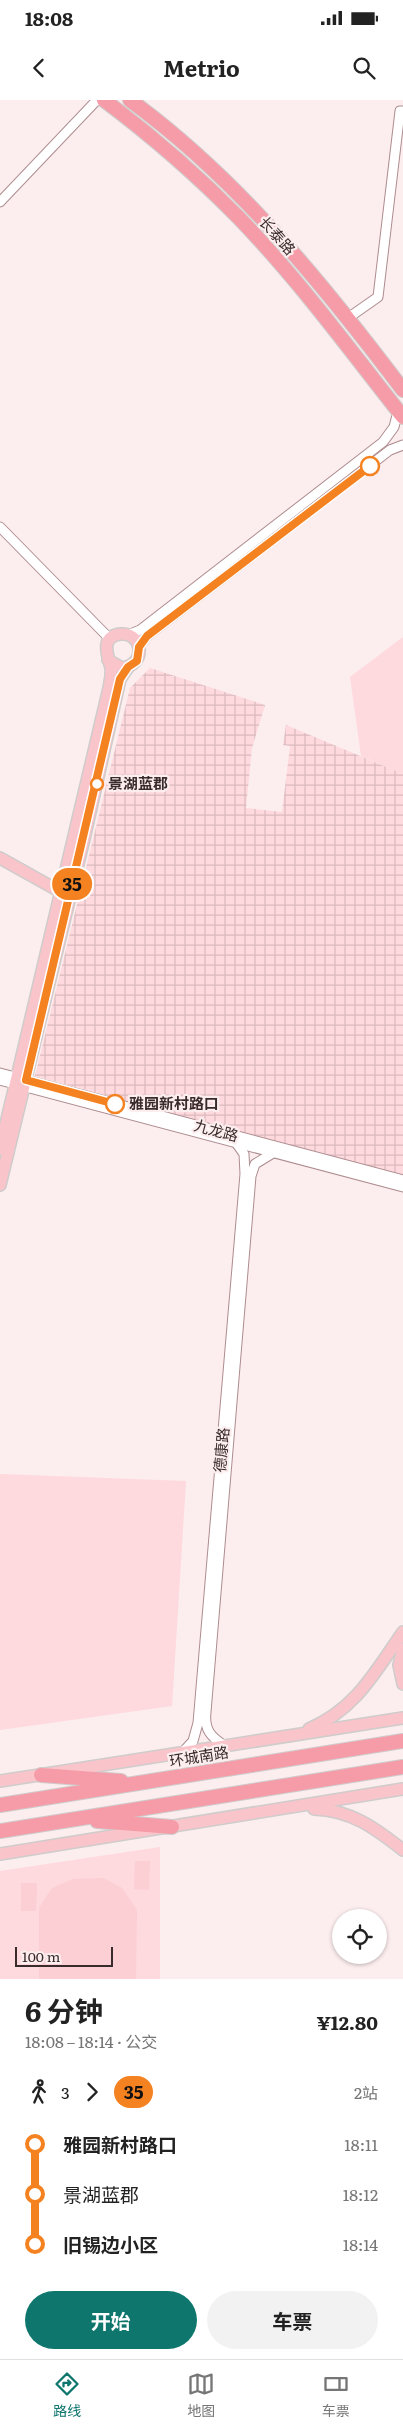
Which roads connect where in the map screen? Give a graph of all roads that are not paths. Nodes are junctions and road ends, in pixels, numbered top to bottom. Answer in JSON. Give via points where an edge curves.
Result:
{"nodes":[{"id":1,"x":97,"y":100,"type":"edge"},
{"id":2,"x":104,"y":100,"type":"edge"},
{"id":3,"x":130,"y":100,"type":"edge"},
{"id":4,"x":403,"y":111,"type":"edge"},
{"id":5,"x":0,"y":202,"type":"edge"},
{"id":6,"x":348,"y":318,"type":"junction"},
{"id":7,"x":403,"y":390,"type":"edge"},
{"id":8,"x":400,"y":414,"type":"edge"},
{"id":9,"x":403,"y":445,"type":"edge"},
{"id":10,"x":0,"y":527,"type":"edge"},
{"id":11,"x":128,"y":635,"type":"junction"},
{"id":12,"x":110,"y":639,"type":"junction"},
{"id":13,"x":139,"y":647,"type":"junction"},
{"id":14,"x":108,"y":660,"type":"junction"},
{"id":15,"x":128,"y":667,"type":"junction"},
{"id":16,"x":0,"y":858,"type":"edge"},
{"id":17,"x":0,"y":865,"type":"edge"},
{"id":18,"x":64,"y":898,"type":"junction"},
{"id":19,"x":0,"y":1073,"type":"edge"},
{"id":20,"x":0,"y":1080,"type":"edge"},
{"id":21,"x":21,"y":1082,"type":"junction"},
{"id":22,"x":237,"y":1144,"type":"junction"},
{"id":23,"x":0,"y":1149,"type":"edge"},
{"id":24,"x":273,"y":1153,"type":"junction"},
{"id":25,"x":403,"y":1180,"type":"edge"},
{"id":26,"x":0,"y":1185,"type":"edge"},
{"id":27,"x":403,"y":1187,"type":"edge"},
{"id":28,"x":403,"y":1632,"type":"edge"},
{"id":29,"x":403,"y":1649,"type":"edge"},
{"id":30,"x":403,"y":1684,"type":"edge"},
{"id":31,"x":403,"y":1718,"type":"edge"},
{"id":32,"x":283,"y":1737,"type":"junction"},
{"id":33,"x":403,"y":1741,"type":"edge"},
{"id":34,"x":225,"y":1746,"type":"junction"},
{"id":35,"x":182,"y":1753,"type":"junction"},
{"id":36,"x":403,"y":1767,"type":"edge"},
{"id":37,"x":41,"y":1775,"type":"junction"},
{"id":38,"x":0,"y":1781,"type":"edge"},
{"id":39,"x":144,"y":1782,"type":"junction"},
{"id":40,"x":403,"y":1789,"type":"edge"},
{"id":41,"x":0,"y":1805,"type":"edge"},
{"id":42,"x":290,"y":1808,"type":"junction"},
{"id":43,"x":74,"y":1819,"type":"junction"},
{"id":44,"x":172,"y":1827,"type":"junction"},
{"id":45,"x":0,"y":1831,"type":"edge"},
{"id":46,"x":403,"y":1850,"type":"edge"},
{"id":47,"x":0,"y":1854,"type":"edge"}],
"edges":[{"from":1,"to":5,"type":"street"},
{"from":2,"to":8,"type":"highway","name":"长泰路","via":[[161,145],[238,218],[311,300]]},
{"from":3,"to":6,"type":"highway","name":"长泰路","via":[[172,133],[250,206]]},
{"from":4,"to":6,"type":"street","via":[[400,111],[378,297]]},
{"from":6,"to":7,"type":"highway","name":"长泰路"},
{"from":8,"to":11,"type":"street","via":[[383,442],[140,630]]},
{"from":9,"to":13,"type":"street","via":[[390,450],[147,636]]},
{"from":10,"to":12,"type":"street"},
{"from":11,"to":12,"type":"main road","via":[[120,634]]},
{"from":11,"to":13,"type":"main road","via":[[136,640]]},
{"from":12,"to":14,"type":"main road","via":[[106,649]]},
{"from":13,"to":15,"type":"main road","via":[[137,661]]},
{"from":14,"to":15,"type":"main road","via":[[117,667]]},
{"from":14,"to":18,"type":"main road","via":[[111,669],[109,688]]},
{"from":15,"to":18,"type":"main road","via":[[120,679]]},
{"from":16,"to":18,"type":"main road"},
{"from":17,"to":18,"type":"main road"},
{"from":18,"to":21,"type":"main road"},
{"from":19,"to":21,"type":"street","name":"九龙路"},
{"from":20,"to":21,"type":"street","name":"九龙路"},
{"from":21,"to":22,"type":"street","name":"九龙路"},
{"from":21,"to":23,"type":"main road"},
{"from":21,"to":25,"type":"street","name":"九龙路"},
{"from":21,"to":26,"type":"main road"},
{"from":22,"to":24,"type":"street","name":"九龙路"},
{"from":22,"to":35,"type":"street","name":"德康路","via":[[244,1154],[245,1169],[198,1723],[193,1741]]},
{"from":24,"to":27,"type":"street","name":"九龙路"},
{"from":24,"to":34,"type":"street","name":"德康路","via":[[255,1164],[251,1176],[206,1703],[208,1732]]},
{"from":28,"to":32,"type":"main road","via":[[360,1694],[342,1710],[321,1724]]},
{"from":29,"to":30,"type":"main road","via":[[399,1666]]},
{"from":31,"to":32,"type":"main road"},
{"from":32,"to":34,"type":"main road"},
{"from":33,"to":39,"type":"highway","name":"环城南路"},
{"from":34,"to":35,"type":"main road"},
{"from":35,"to":37,"type":"main road"},
{"from":36,"to":43,"type":"highway"},
{"from":37,"to":38,"type":"main road"},
{"from":37,"to":39,"type":"highway"},
{"from":39,"to":41,"type":"highway","name":"环城南路"},
{"from":40,"to":42,"type":"main road"},
{"from":42,"to":44,"type":"main road"},
{"from":42,"to":46,"type":"main road","via":[[347,1814],[364,1821]]},
{"from":43,"to":44,"type":"highway"},
{"from":43,"to":45,"type":"highway"},
{"from":44,"to":47,"type":"main road"}]}
